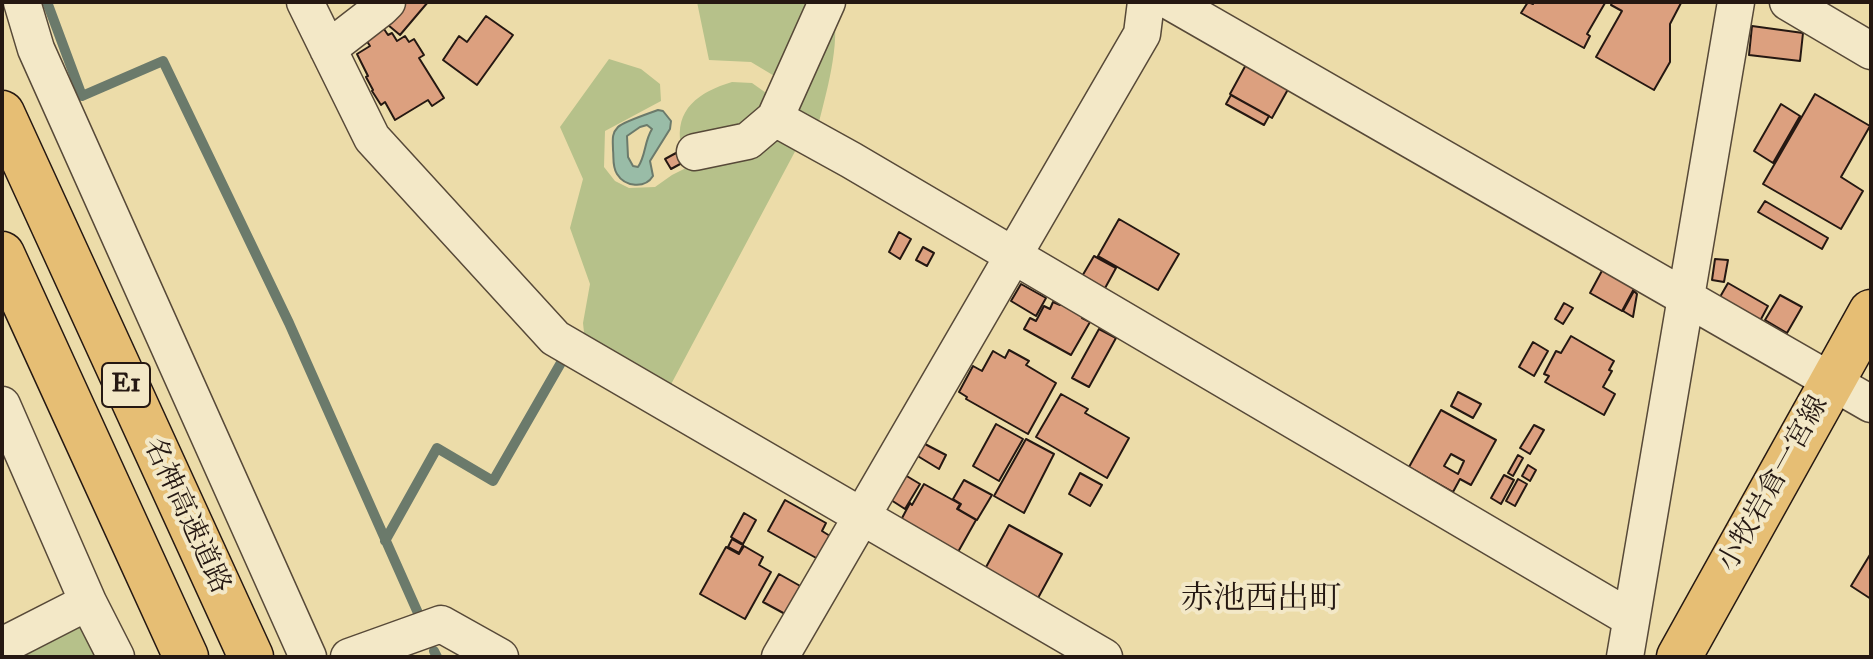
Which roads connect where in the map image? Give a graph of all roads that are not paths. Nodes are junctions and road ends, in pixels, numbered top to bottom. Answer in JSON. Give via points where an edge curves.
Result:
{"nodes":[{"id":1,"x":22,"y":2,"type":"edge"},
{"id":2,"x":305,"y":2,"type":"edge"},
{"id":3,"x":387,"y":2,"type":"edge"},
{"id":4,"x":827,"y":2,"type":"edge"},
{"id":5,"x":1146,"y":2,"type":"edge"},
{"id":6,"x":1171,"y":2,"type":"edge"},
{"id":7,"x":1736,"y":2,"type":"edge"},
{"id":8,"x":1788,"y":2,"type":"edge"},
{"id":9,"x":328,"y":49,"type":"junction"},
{"id":10,"x":1871,"y":51,"type":"edge"},
{"id":11,"x":2,"y":113,"type":"edge"},
{"id":12,"x":775,"y":118,"type":"junction"},
{"id":13,"x":695,"y":152,"type":"dead end"},
{"id":14,"x":2,"y":254,"type":"edge"},
{"id":15,"x":1013,"y":255,"type":"junction"},
{"id":16,"x":1685,"y":297,"type":"junction"},
{"id":17,"x":1871,"y":312,"type":"edge"},
{"id":18,"x":1831,"y":381,"type":"junction"},
{"id":19,"x":1871,"y":404,"type":"edge"},
{"id":20,"x":2,"y":405,"type":"edge"},
{"id":21,"x":862,"y":515,"type":"junction"},
{"id":22,"x":88,"y":602,"type":"junction"},
{"id":23,"x":1630,"y":618,"type":"junction"},
{"id":24,"x":2,"y":646,"type":"edge"},
{"id":25,"x":1692,"y":652,"type":"edge"},
{"id":26,"x":116,"y":657,"type":"edge"},
{"id":27,"x":186,"y":657,"type":"edge"},
{"id":28,"x":251,"y":657,"type":"edge"},
{"id":29,"x":308,"y":657,"type":"edge"},
{"id":30,"x":349,"y":657,"type":"edge"},
{"id":31,"x":500,"y":657,"type":"edge"},
{"id":32,"x":780,"y":657,"type":"edge"},
{"id":33,"x":1104,"y":657,"type":"edge"},
{"id":34,"x":1625,"y":657,"type":"edge"}],
"edges":[{"from":1,"to":29,"type":"street","via":[[36,49]]},
{"from":2,"to":9,"type":"street"},
{"from":3,"to":9,"type":"street"},
{"from":4,"to":12,"type":"street"},
{"from":5,"to":15,"type":"street","via":[[1142,34]]},
{"from":6,"to":16,"type":"street"},
{"from":7,"to":16,"type":"street"},
{"from":8,"to":10,"type":"street"},
{"from":9,"to":21,"type":"street","via":[[372,138],[555,338]]},
{"from":11,"to":28,"type":"main road","name":"名神高速道路","number":"E1"},
{"from":12,"to":13,"type":"street","via":[[748,141]]},
{"from":12,"to":15,"type":"street"},
{"from":14,"to":27,"type":"main road","name":"名神高速道路","number":"E1"},
{"from":15,"to":21,"type":"street"},
{"from":15,"to":23,"type":"street"},
{"from":16,"to":18,"type":"street"},
{"from":16,"to":23,"type":"street"},
{"from":17,"to":18,"type":"main road","name":"小牧岩倉一宮線"},
{"from":18,"to":19,"type":"street"},
{"from":18,"to":25,"type":"main road","name":"小牧岩倉一宮線"},
{"from":20,"to":22,"type":"street"},
{"from":21,"to":32,"type":"street"},
{"from":21,"to":33,"type":"street"},
{"from":22,"to":24,"type":"street"},
{"from":22,"to":26,"type":"street"},
{"from":23,"to":34,"type":"street"},
{"from":30,"to":31,"type":"street","via":[[441,624]]}]}
